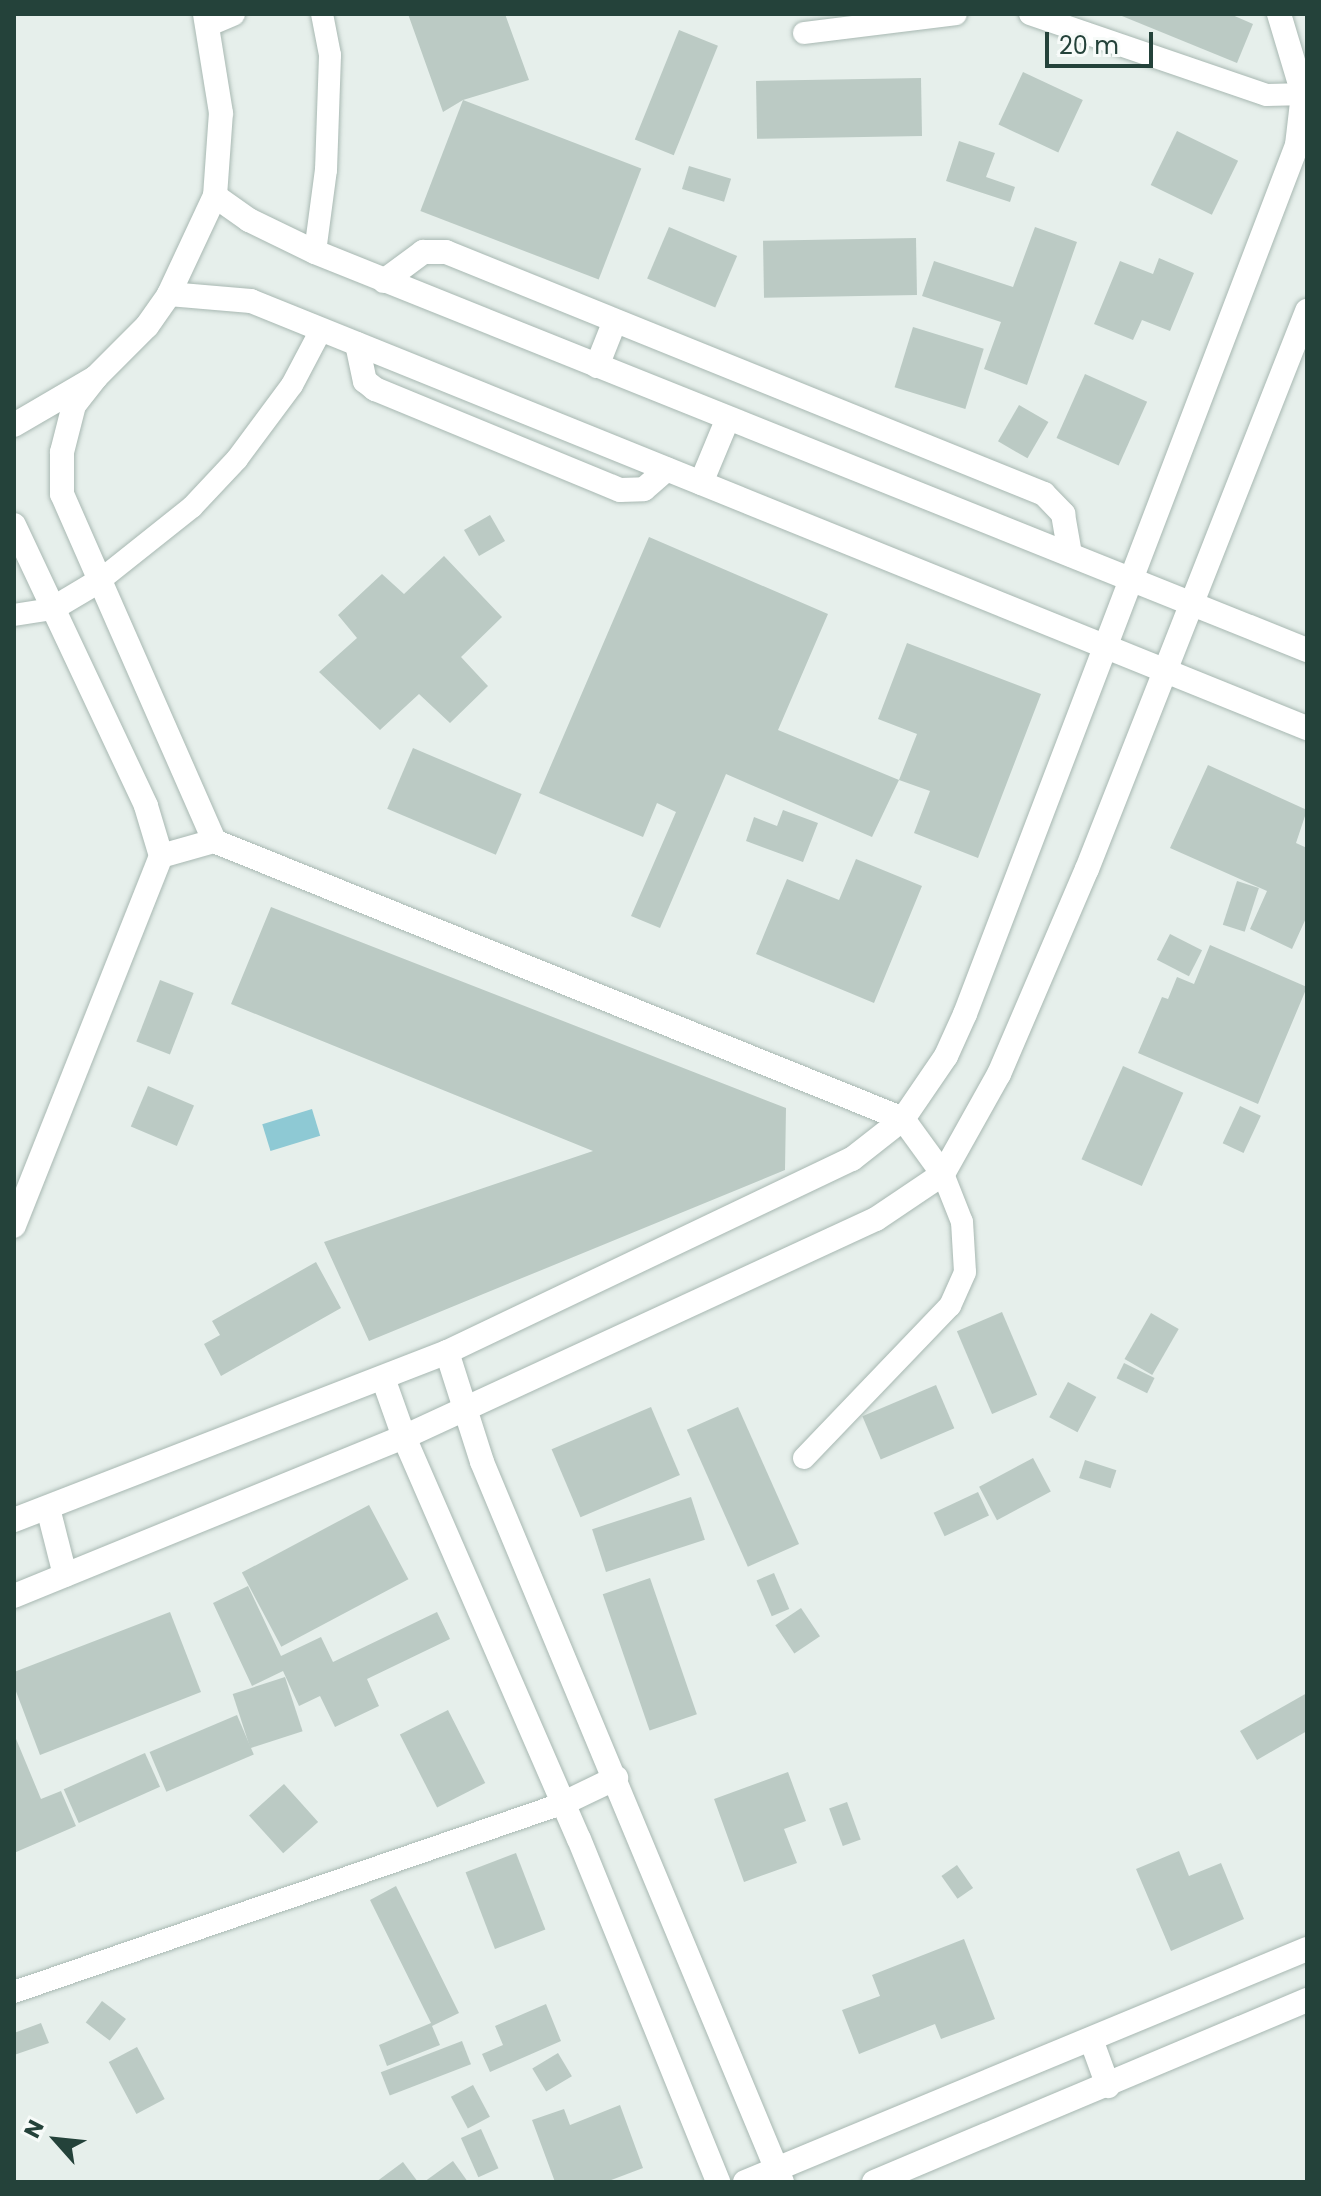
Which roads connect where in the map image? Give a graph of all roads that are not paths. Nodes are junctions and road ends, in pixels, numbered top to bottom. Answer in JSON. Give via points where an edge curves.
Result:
{"nodes":[{"id":1,"x":233,"y":14,"type":"edge"},
{"id":2,"x":322,"y":14,"type":"edge"},
{"id":3,"x":956,"y":14,"type":"edge"},
{"id":4,"x":1030,"y":14,"type":"edge"},
{"id":5,"x":1279,"y":14,"type":"edge"},
{"id":6,"x":207,"y":19,"type":"edge"},
{"id":7,"x":804,"y":33,"type":"dead end"},
{"id":8,"x":1305,"y":94,"type":"edge"},
{"id":9,"x":215,"y":196,"type":"junction"},
{"id":10,"x":315,"y":252,"type":"junction"},
{"id":11,"x":384,"y":281,"type":"junction"},
{"id":12,"x":169,"y":294,"type":"junction"},
{"id":13,"x":1307,"y":311,"type":"edge"},
{"id":14,"x":614,"y":323,"type":"junction"},
{"id":15,"x":321,"y":330,"type":"junction"},
{"id":16,"x":357,"y":344,"type":"junction"},
{"id":17,"x":597,"y":366,"type":"junction"},
{"id":18,"x":96,"y":377,"type":"junction"},
{"id":19,"x":728,"y":418,"type":"junction"},
{"id":20,"x":14,"y":425,"type":"edge"},
{"id":21,"x":667,"y":469,"type":"junction"},
{"id":22,"x":701,"y":483,"type":"junction"},
{"id":23,"x":14,"y":525,"type":"edge"},
{"id":24,"x":1070,"y":554,"type":"junction"},
{"id":25,"x":1130,"y":578,"type":"junction"},
{"id":26,"x":99,"y":581,"type":"junction"},
{"id":27,"x":1193,"y":605,"type":"junction"},
{"id":28,"x":52,"y":609,"type":"junction"},
{"id":29,"x":14,"y":615,"type":"edge"},
{"id":30,"x":1105,"y":646,"type":"junction"},
{"id":31,"x":1307,"y":650,"type":"edge"},
{"id":32,"x":1164,"y":670,"type":"junction"},
{"id":33,"x":1307,"y":728,"type":"edge"},
{"id":34,"x":214,"y":841,"type":"junction"},
{"id":35,"x":161,"y":856,"type":"junction"},
{"id":36,"x":903,"y":1119,"type":"junction"},
{"id":37,"x":943,"y":1174,"type":"junction"},
{"id":38,"x":14,"y":1226,"type":"edge"},
{"id":39,"x":447,"y":1352,"type":"junction"},
{"id":40,"x":383,"y":1378,"type":"junction"},
{"id":41,"x":466,"y":1407,"type":"junction"},
{"id":42,"x":404,"y":1437,"type":"junction"},
{"id":43,"x":804,"y":1458,"type":"dead end"},
{"id":44,"x":48,"y":1508,"type":"junction"},
{"id":45,"x":14,"y":1520,"type":"edge"},
{"id":46,"x":65,"y":1575,"type":"junction"},
{"id":47,"x":14,"y":1596,"type":"edge"},
{"id":48,"x":616,"y":1778,"type":"junction"},
{"id":49,"x":564,"y":1803,"type":"junction"},
{"id":50,"x":1307,"y":1949,"type":"edge"},
{"id":51,"x":14,"y":1992,"type":"edge"},
{"id":52,"x":1307,"y":2000,"type":"edge"},
{"id":53,"x":1092,"y":2042,"type":"junction"},
{"id":54,"x":1108,"y":2086,"type":"junction"},
{"id":55,"x":779,"y":2175,"type":"edge"},
{"id":56,"x":718,"y":2182,"type":"edge"},
{"id":57,"x":745,"y":2182,"type":"edge"},
{"id":58,"x":874,"y":2182,"type":"edge"}],
"edges":[{"from":1,"to":6,"type":"street"},
{"from":2,"to":10,"type":"lane","via":[[330,55],[326,170]]},
{"from":3,"to":7,"type":"lane"},
{"from":4,"to":8,"type":"lane","via":[[1267,95]]},
{"from":5,"to":8,"type":"street"},
{"from":6,"to":9,"type":"street","via":[[221,113]]},
{"from":8,"to":25,"type":"street","via":[[1297,145]]},
{"from":9,"to":10,"type":"street","via":[[249,220]]},
{"from":9,"to":12,"type":"street"},
{"from":10,"to":11,"type":"street"},
{"from":11,"to":14,"type":"street","via":[[433,249]]},
{"from":11,"to":17,"type":"street"},
{"from":12,"to":15,"type":"street","via":[[251,301]]},
{"from":12,"to":18,"type":"street","via":[[147,326]]},
{"from":13,"to":27,"type":"street"},
{"from":14,"to":17,"type":"street"},
{"from":14,"to":24,"type":"street","via":[[1044,494],[1063,514]]},
{"from":15,"to":16,"type":"street"},
{"from":15,"to":26,"type":"lane","via":[[292,385],[237,459],[192,507]]},
{"from":16,"to":21,"type":"street"},
{"from":16,"to":21,"type":"street","via":[[365,381],[375,389],[620,490],[644,489]]},
{"from":17,"to":19,"type":"street"},
{"from":18,"to":20,"type":"street"},
{"from":18,"to":26,"type":"street","via":[[74,405],[62,452],[62,494]]},
{"from":19,"to":22,"type":"street"},
{"from":19,"to":24,"type":"street"},
{"from":21,"to":22,"type":"street"},
{"from":22,"to":30,"type":"street"},
{"from":23,"to":28,"type":"street"},
{"from":24,"to":25,"type":"street"},
{"from":25,"to":27,"type":"street"},
{"from":25,"to":30,"type":"street"},
{"from":26,"to":28,"type":"street"},
{"from":26,"to":34,"type":"street"},
{"from":27,"to":31,"type":"street"},
{"from":27,"to":32,"type":"street"},
{"from":28,"to":29,"type":"lane"},
{"from":28,"to":35,"type":"street","via":[[140,792]]},
{"from":30,"to":32,"type":"street"},
{"from":30,"to":36,"type":"street","via":[[965,1014],[946,1056]]},
{"from":32,"to":33,"type":"street"},
{"from":32,"to":37,"type":"street","via":[[999,1074]]},
{"from":34,"to":35,"type":"street"},
{"from":34,"to":36,"type":"street"},
{"from":35,"to":38,"type":"street"},
{"from":36,"to":37,"type":"street"},
{"from":36,"to":39,"type":"street","via":[[852,1159]]},
{"from":37,"to":41,"type":"street","via":[[876,1219]]},
{"from":37,"to":43,"type":"lane","via":[[962,1222],[965,1272],[950,1306]]},
{"from":39,"to":40,"type":"street"},
{"from":39,"to":41,"type":"street"},
{"from":40,"to":42,"type":"street"},
{"from":40,"to":44,"type":"street"},
{"from":41,"to":42,"type":"street"},
{"from":41,"to":48,"type":"street","via":[[482,1462]]},
{"from":42,"to":46,"type":"street"},
{"from":42,"to":49,"type":"street"},
{"from":44,"to":45,"type":"street"},
{"from":44,"to":46,"type":"street"},
{"from":46,"to":47,"type":"street"},
{"from":48,"to":49,"type":"street"},
{"from":48,"to":55,"type":"street"},
{"from":49,"to":51,"type":"lane"},
{"from":49,"to":56,"type":"street"},
{"from":50,"to":53,"type":"street"},
{"from":52,"to":54,"type":"street"},
{"from":53,"to":54,"type":"street"},
{"from":53,"to":55,"type":"street"},
{"from":54,"to":58,"type":"street"},
{"from":55,"to":57,"type":"street"}]}
